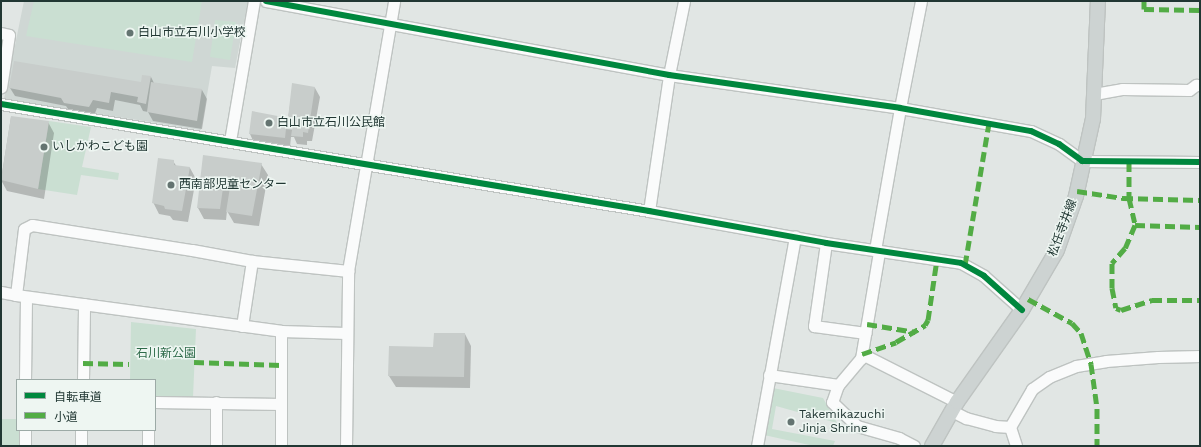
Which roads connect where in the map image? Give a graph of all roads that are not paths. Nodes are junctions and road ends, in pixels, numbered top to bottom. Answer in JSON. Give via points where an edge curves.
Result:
{"nodes":[{"id":1,"x":254,"y":1,"type":"edge"},
{"id":2,"x":266,"y":1,"type":"edge"},
{"id":3,"x":394,"y":1,"type":"edge"},
{"id":4,"x":684,"y":1,"type":"edge"},
{"id":5,"x":921,"y":1,"type":"edge"},
{"id":6,"x":1098,"y":1,"type":"edge"},
{"id":7,"x":391,"y":24,"type":"junction"},
{"id":8,"x":1,"y":33,"type":"edge"},
{"id":9,"x":669,"y":75,"type":"junction"},
{"id":10,"x":1200,"y":85,"type":"edge"},
{"id":11,"x":1,"y":87,"type":"edge"},
{"id":12,"x":1094,"y":94,"type":"junction"},
{"id":13,"x":1,"y":104,"type":"edge"},
{"id":14,"x":900,"y":108,"type":"junction"},
{"id":15,"x":230,"y":141,"type":"junction"},
{"id":16,"x":1082,"y":161,"type":"junction"},
{"id":17,"x":1200,"y":162,"type":"edge"},
{"id":18,"x":366,"y":164,"type":"junction"},
{"id":19,"x":649,"y":211,"type":"junction"},
{"id":20,"x":795,"y":236,"type":"junction"},
{"id":21,"x":826,"y":243,"type":"junction"},
{"id":22,"x":877,"y":251,"type":"junction"},
{"id":23,"x":252,"y":261,"type":"junction"},
{"id":24,"x":348,"y":271,"type":"junction"},
{"id":25,"x":1,"y":292,"type":"edge"},
{"id":26,"x":21,"y":296,"type":"junction"},
{"id":27,"x":84,"y":304,"type":"junction"},
{"id":28,"x":1022,"y":310,"type":"junction"},
{"id":29,"x":242,"y":326,"type":"junction"},
{"id":30,"x":281,"y":331,"type":"junction"},
{"id":31,"x":346,"y":333,"type":"junction"},
{"id":32,"x":866,"y":334,"type":"junction"},
{"id":33,"x":862,"y":354,"type":"junction"},
{"id":34,"x":1200,"y":356,"type":"edge"},
{"id":35,"x":769,"y":374,"type":"junction"},
{"id":36,"x":25,"y":379,"type":"edge"},
{"id":37,"x":83,"y":379,"type":"edge"},
{"id":38,"x":838,"y":385,"type":"junction"},
{"id":39,"x":156,"y":402,"type":"edge"},
{"id":40,"x":216,"y":402,"type":"junction"},
{"id":41,"x":281,"y":404,"type":"junction"},
{"id":42,"x":955,"y":406,"type":"junction"},
{"id":43,"x":1010,"y":427,"type":"junction"},
{"id":44,"x":25,"y":431,"type":"edge"},
{"id":45,"x":81,"y":431,"type":"edge"},
{"id":46,"x":148,"y":431,"type":"edge"},
{"id":47,"x":25,"y":446,"type":"edge"},
{"id":48,"x":81,"y":446,"type":"edge"},
{"id":49,"x":148,"y":446,"type":"edge"},
{"id":50,"x":216,"y":446,"type":"edge"},
{"id":51,"x":281,"y":446,"type":"edge"},
{"id":52,"x":346,"y":446,"type":"edge"},
{"id":53,"x":757,"y":446,"type":"edge"},
{"id":54,"x":914,"y":446,"type":"edge"},
{"id":55,"x":932,"y":446,"type":"edge"},
{"id":56,"x":1015,"y":446,"type":"edge"}],
"edges":[{"from":1,"to":15,"type":"street"},
{"from":2,"to":7,"type":"street"},
{"from":3,"to":7,"type":"street"},
{"from":4,"to":9,"type":"street"},
{"from":5,"to":14,"type":"street"},
{"from":6,"to":12,"type":"main road","name":"松任寺井線"},
{"from":7,"to":9,"type":"street"},
{"from":7,"to":18,"type":"street"},
{"from":8,"to":11,"type":"street","via":[[9,35]]},
{"from":9,"to":14,"type":"street"},
{"from":9,"to":19,"type":"street"},
{"from":10,"to":12,"type":"street","via":[[1188,90],[1122,89]]},
{"from":12,"to":16,"type":"main road","name":"松任寺井線","via":[[1093,119]]},
{"from":13,"to":15,"type":"street"},
{"from":14,"to":16,"type":"street","via":[[1031,131],[1059,144]]},
{"from":14,"to":22,"type":"street"},
{"from":15,"to":18,"type":"street"},
{"from":16,"to":17,"type":"street"},
{"from":16,"to":28,"type":"main road","name":"松任寺井線","via":[[1076,196],[1057,250]]},
{"from":18,"to":19,"type":"street"},
{"from":18,"to":24,"type":"street"},
{"from":19,"to":20,"type":"street"},
{"from":20,"to":21,"type":"street"},
{"from":20,"to":35,"type":"street"},
{"from":21,"to":22,"type":"street"},
{"from":21,"to":32,"type":"street","via":[[814,326]]},
{"from":22,"to":28,"type":"street","via":[[961,262],[984,276]]},
{"from":22,"to":32,"type":"street"},
{"from":23,"to":24,"type":"street"},
{"from":23,"to":26,"type":"street","via":[[32,225],[24,230]]},
{"from":23,"to":29,"type":"street"},
{"from":24,"to":31,"type":"street"},
{"from":25,"to":26,"type":"street"},
{"from":26,"to":27,"type":"street"},
{"from":26,"to":36,"type":"street"},
{"from":27,"to":29,"type":"street"},
{"from":27,"to":37,"type":"street"},
{"from":28,"to":42,"type":"main road","name":"松任寺井線"},
{"from":29,"to":30,"type":"street"},
{"from":30,"to":31,"type":"street"},
{"from":30,"to":41,"type":"street"},
{"from":31,"to":52,"type":"street"},
{"from":32,"to":33,"type":"street"},
{"from":33,"to":38,"type":"street"},
{"from":33,"to":42,"type":"street"},
{"from":34,"to":43,"type":"street","via":[[1106,361],[1076,366],[1049,377],[1032,389]]},
{"from":35,"to":38,"type":"street"},
{"from":35,"to":53,"type":"street"},
{"from":38,"to":54,"type":"street","via":[[832,402],[858,426],[899,438]]},
{"from":39,"to":40,"type":"street"},
{"from":40,"to":41,"type":"street"},
{"from":40,"to":50,"type":"street"},
{"from":41,"to":51,"type":"street"},
{"from":42,"to":43,"type":"street","via":[[966,418],[995,426]]},
{"from":42,"to":55,"type":"main road","name":"松任寺井線"},
{"from":43,"to":56,"type":"street"},
{"from":44,"to":47,"type":"street"},
{"from":45,"to":48,"type":"street"},
{"from":46,"to":49,"type":"street"}]}
